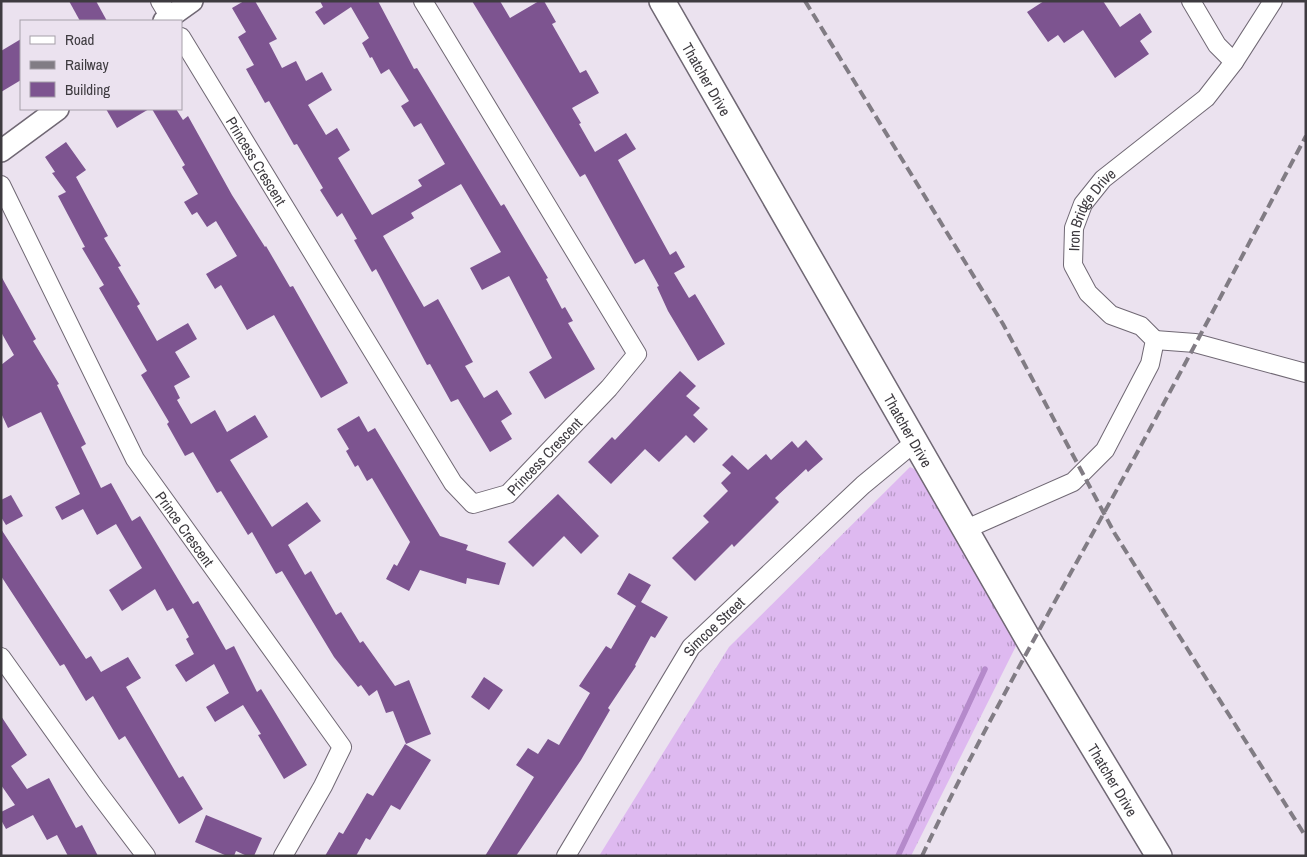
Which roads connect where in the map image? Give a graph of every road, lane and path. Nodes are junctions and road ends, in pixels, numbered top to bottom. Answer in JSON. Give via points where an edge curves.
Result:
{"nodes":[{"id":1,"x":192,"y":1,"type":"edge"},
{"id":2,"x":424,"y":1,"type":"edge"},
{"id":3,"x":662,"y":1,"type":"edge"},
{"id":4,"x":1191,"y":1,"type":"edge"},
{"id":5,"x":1273,"y":1,"type":"edge"},
{"id":6,"x":166,"y":15,"type":"edge"},
{"id":7,"x":182,"y":39,"type":"edge"},
{"id":8,"x":1234,"y":62,"type":"junction"},
{"id":9,"x":57,"y":110,"type":"edge"},
{"id":10,"x":1,"y":151,"type":"edge"},
{"id":11,"x":1,"y":185,"type":"edge"},
{"id":12,"x":1155,"y":340,"type":"junction"},
{"id":13,"x":1306,"y":373,"type":"edge"},
{"id":14,"x":915,"y":442,"type":"junction"},
{"id":15,"x":964,"y":530,"type":"junction"},
{"id":16,"x":1,"y":657,"type":"edge"},
{"id":17,"x":146,"y":856,"type":"edge"},
{"id":18,"x":283,"y":856,"type":"edge"},
{"id":19,"x":566,"y":856,"type":"edge"},
{"id":20,"x":1159,"y":856,"type":"edge"}],
"edges":[{"from":1,"to":6,"type":"street"},
{"from":2,"to":7,"type":"street","name":"Princess Crescent","via":[[637,354],[508,494],[473,504],[453,483]]},
{"from":3,"to":14,"type":"main road","name":"Thatcher Drive"},
{"from":4,"to":8,"type":"street","via":[[1217,45]]},
{"from":5,"to":8,"type":"street","name":"Iron Bridge Drive"},
{"from":8,"to":12,"type":"street","name":"Iron Bridge Drive","via":[[1206,98],[1103,179],[1083,204],[1072,234],[1073,265],[1088,293],[1111,315],[1141,326]]},
{"from":9,"to":10,"type":"street"},
{"from":11,"to":18,"type":"street","name":"Prince Crescent","via":[[135,459],[342,747]]},
{"from":12,"to":13,"type":"street","via":[[1195,343]]},
{"from":12,"to":15,"type":"street","via":[[1150,364],[1105,450],[1073,482]]},
{"from":14,"to":15,"type":"main road","name":"Thatcher Drive"},
{"from":14,"to":19,"type":"street","name":"Simcoe Street","via":[[863,485],[691,647]]},
{"from":15,"to":20,"type":"main road","name":"Thatcher Drive"},
{"from":16,"to":17,"type":"street"}]}
